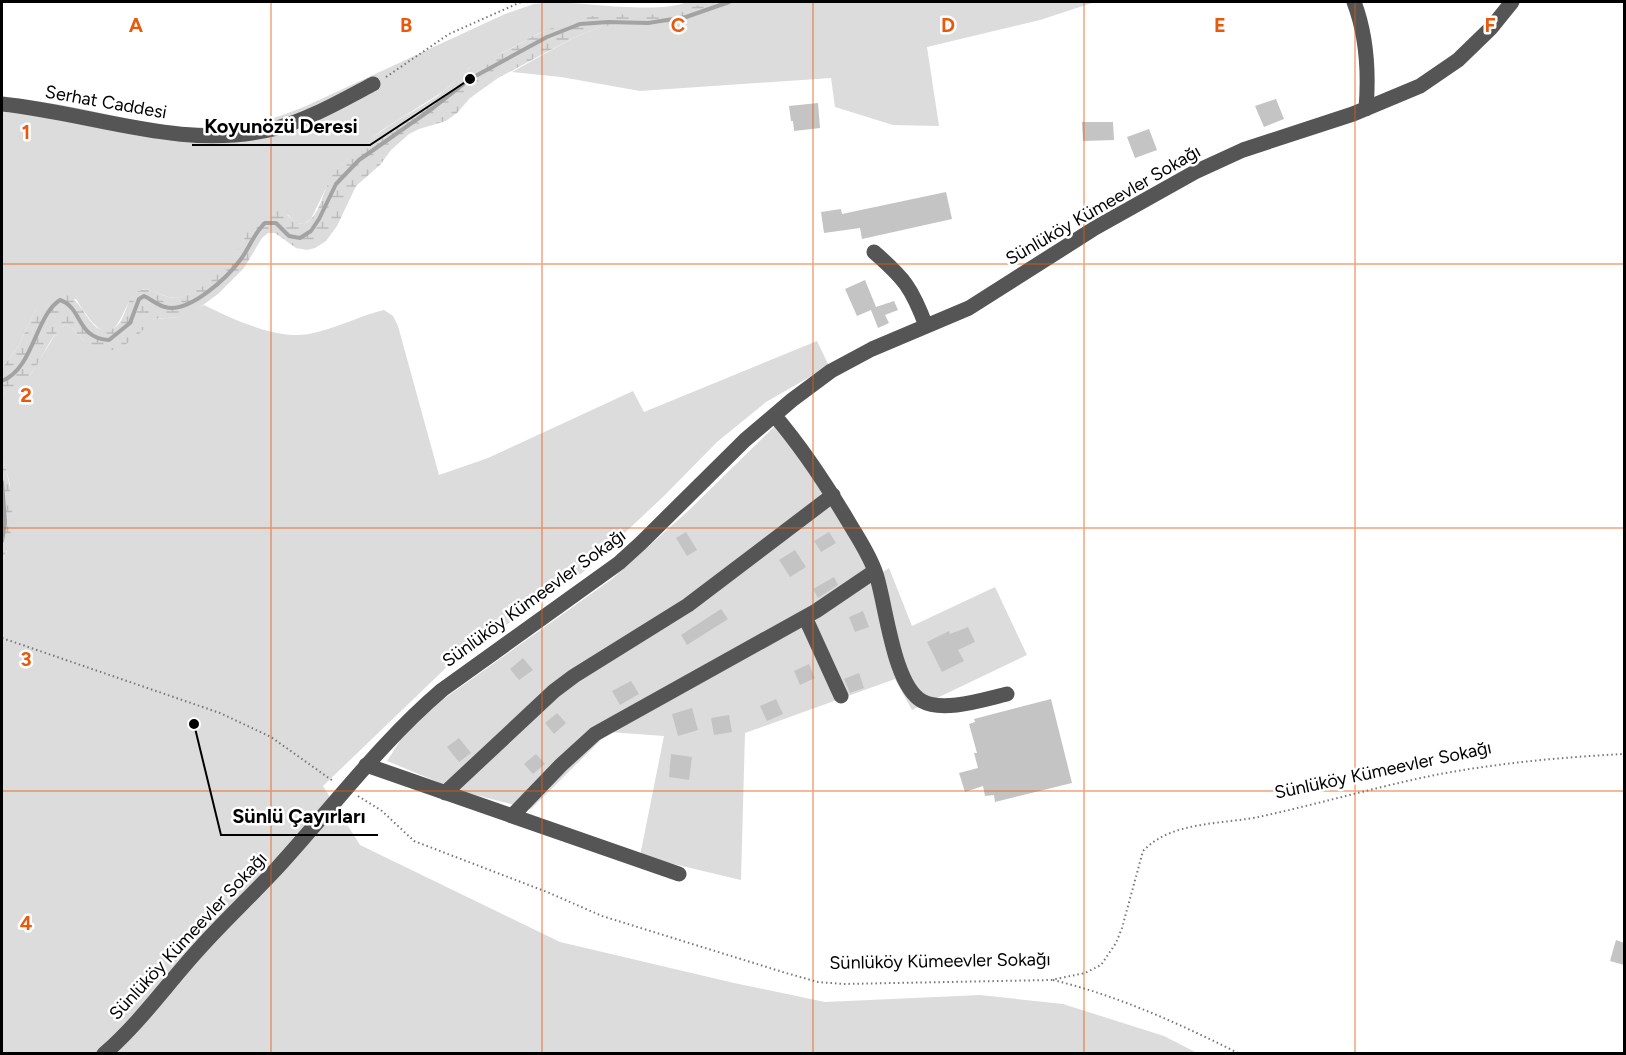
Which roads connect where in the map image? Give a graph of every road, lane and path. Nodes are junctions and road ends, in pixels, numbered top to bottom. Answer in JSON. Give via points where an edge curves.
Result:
{"nodes":[{"id":1,"x":521,"y":2,"type":"edge"},
{"id":2,"x":626,"y":2,"type":"edge"},
{"id":3,"x":673,"y":2,"type":"edge"},
{"id":4,"x":1354,"y":2,"type":"edge"},
{"id":5,"x":1512,"y":2,"type":"edge"},
{"id":6,"x":373,"y":84,"type":"joint"},
{"id":7,"x":2,"y":104,"type":"edge"},
{"id":8,"x":1366,"y":109,"type":"junction"},
{"id":9,"x":874,"y":252,"type":"dead end"},
{"id":10,"x":926,"y":326,"type":"junction"},
{"id":11,"x":775,"y":416,"type":"junction"},
{"id":12,"x":833,"y":495,"type":"junction"},
{"id":13,"x":875,"y":571,"type":"junction"},
{"id":14,"x":805,"y":617,"type":"junction"},
{"id":15,"x":2,"y":638,"type":"edge"},
{"id":16,"x":1007,"y":694,"type":"dead end"},
{"id":17,"x":841,"y":696,"type":"dead end"},
{"id":18,"x":1624,"y":754,"type":"edge"},
{"id":19,"x":366,"y":765,"type":"junction"},
{"id":20,"x":346,"y":790,"type":"junction"},
{"id":21,"x":446,"y":793,"type":"junction"},
{"id":22,"x":512,"y":816,"type":"junction"},
{"id":23,"x":679,"y":874,"type":"dead end"},
{"id":24,"x":1051,"y":980,"type":"junction"},
{"id":25,"x":104,"y":1053,"type":"edge"},
{"id":26,"x":1240,"y":1053,"type":"edge"}],
"edges":[{"from":1,"to":6,"type":"path","via":[[450,34]]},
{"from":2,"to":3,"type":"path"},
{"from":4,"to":8,"type":"street","via":[[1367,57]]},
{"from":5,"to":8,"type":"street","name":"Sünlüköy Kümeevler Sokağı","via":[[1491,28],[1445,70],[1420,86]]},
{"from":6,"to":7,"type":"street","name":"Serhat Caddesi","via":[[294,122],[246,134],[213,137],[186,136]]},
{"from":8,"to":10,"type":"street","name":"Sünlüköy Kümeevler Sokağı","via":[[1243,150],[1195,172],[1095,228],[969,308]]},
{"from":9,"to":10,"type":"street","via":[[911,289]]},
{"from":10,"to":11,"type":"street","name":"Sünlüköy Kümeevler Sokağı","via":[[831,371]]},
{"from":11,"to":12,"type":"street"},
{"from":11,"to":19,"type":"street","name":"Sünlüköy Kümeevler Sokağı","via":[[619,562],[442,690]]},
{"from":12,"to":13,"type":"street"},
{"from":12,"to":21,"type":"street","via":[[688,605],[574,676]]},
{"from":13,"to":14,"type":"street"},
{"from":13,"to":16,"type":"street","via":[[891,641],[914,695],[928,704],[949,705]]},
{"from":14,"to":17,"type":"street"},
{"from":14,"to":22,"type":"street","via":[[595,734]]},
{"from":15,"to":20,"type":"path","via":[[220,713],[271,737]]},
{"from":18,"to":24,"type":"path","name":"Sünlüköy Kümeevler Sokağı","via":[[1449,773],[1163,836],[1143,851],[1122,928],[1111,953],[1101,965],[1085,974]]},
{"from":19,"to":20,"type":"street","name":"Sünlüköy Kümeevler Sokağı"},
{"from":19,"to":21,"type":"street"},
{"from":20,"to":24,"type":"path","name":"Sünlüköy Kümeevler Sokağı","via":[[382,811],[414,841],[602,916],[818,982]]},
{"from":20,"to":25,"type":"street","name":"Sünlüköy Kümeevler Sokağı"},
{"from":21,"to":22,"type":"street"},
{"from":22,"to":23,"type":"street"},
{"from":24,"to":26,"type":"path","via":[[1165,1017]]}]}
